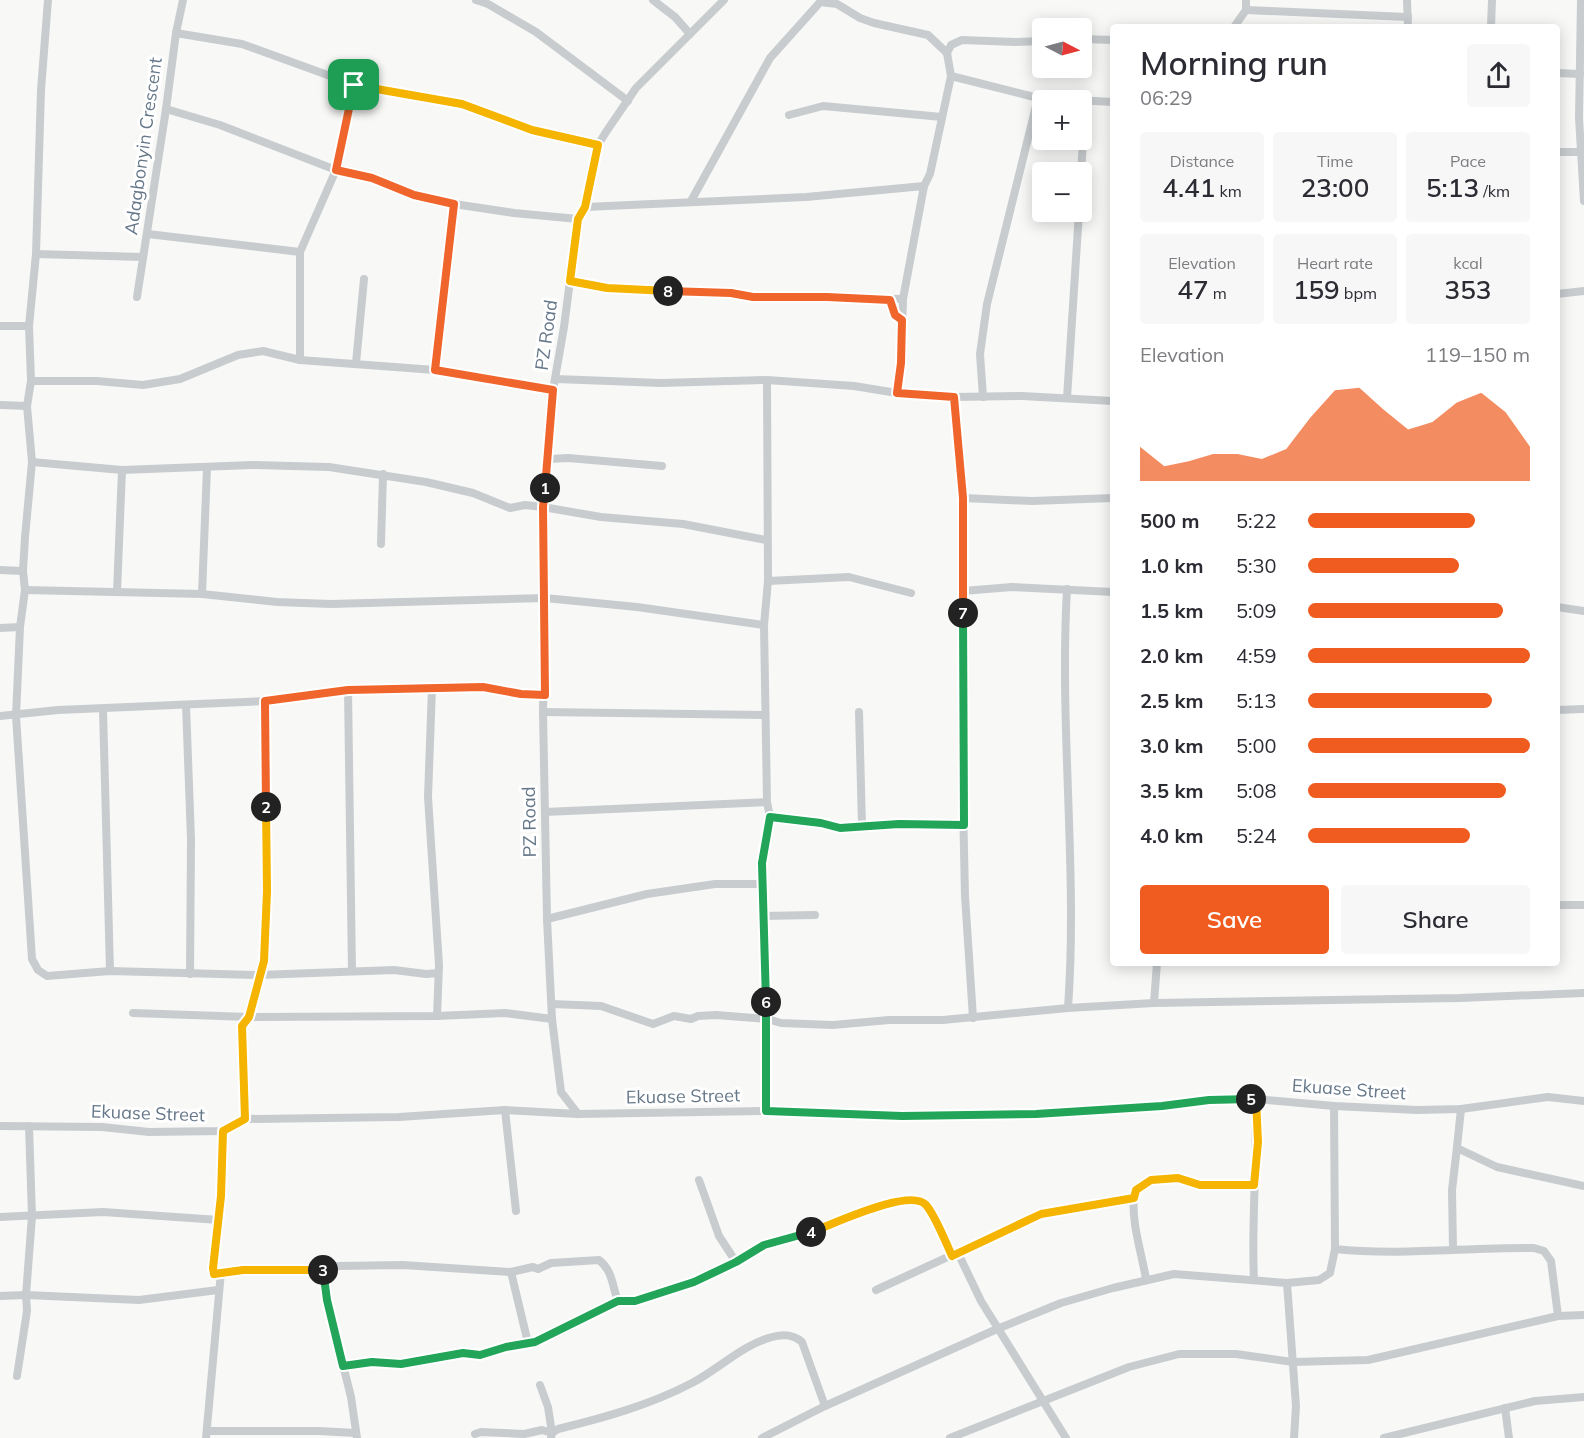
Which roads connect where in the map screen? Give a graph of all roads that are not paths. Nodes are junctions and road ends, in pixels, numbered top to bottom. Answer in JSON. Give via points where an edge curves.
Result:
{"nodes":[{"id":1,"x":48,"y":0,"type":"edge"},
{"id":2,"x":183,"y":0,"type":"edge"},
{"id":3,"x":476,"y":0,"type":"edge"},
{"id":4,"x":653,"y":0,"type":"edge"},
{"id":5,"x":723,"y":0,"type":"edge"},
{"id":6,"x":1246,"y":0,"type":"edge"},
{"id":7,"x":1407,"y":0,"type":"edge"},
{"id":8,"x":1492,"y":0,"type":"edge"},
{"id":9,"x":1581,"y":0,"type":"edge"},
{"id":10,"x":821,"y":1,"type":"edge"},
{"id":11,"x":836,"y":2,"type":"edge"},
{"id":12,"x":1246,"y":10,"type":"junction"},
{"id":13,"x":1408,"y":17,"type":"junction"},
{"id":14,"x":1236,"y":24,"type":"edge"},
{"id":15,"x":1408,"y":24,"type":"edge"},
{"id":16,"x":1491,"y":24,"type":"edge"},
{"id":17,"x":176,"y":33,"type":"junction"},
{"id":18,"x":690,"y":34,"type":"junction"},
{"id":19,"x":1092,"y":39,"type":"edge"},
{"id":20,"x":1110,"y":39,"type":"edge"},
{"id":21,"x":1032,"y":41,"type":"edge"},
{"id":22,"x":947,"y":53,"type":"junction"},
{"id":23,"x":1560,"y":73,"type":"edge"},
{"id":24,"x":1580,"y":74,"type":"junction"},
{"id":25,"x":951,"y":76,"type":"junction"},
{"id":26,"x":354,"y":85,"type":"junction"},
{"id":27,"x":1032,"y":96,"type":"edge"},
{"id":28,"x":1092,"y":100,"type":"edge"},
{"id":29,"x":628,"y":101,"type":"junction"},
{"id":30,"x":1110,"y":102,"type":"edge"},
{"id":31,"x":166,"y":109,"type":"junction"},
{"id":32,"x":789,"y":115,"type":"dead end"},
{"id":33,"x":942,"y":117,"type":"junction"},
{"id":34,"x":1032,"y":122,"type":"edge"},
{"id":35,"x":598,"y":145,"type":"junction"},
{"id":36,"x":1560,"y":152,"type":"edge"},
{"id":37,"x":1582,"y":152,"type":"junction"},
{"id":38,"x":336,"y":170,"type":"junction"},
{"id":39,"x":924,"y":186,"type":"junction"},
{"id":40,"x":691,"y":201,"type":"junction"},
{"id":41,"x":1584,"y":201,"type":"edge"},
{"id":42,"x":454,"y":204,"type":"junction"},
{"id":43,"x":585,"y":207,"type":"junction"},
{"id":44,"x":578,"y":219,"type":"junction"},
{"id":45,"x":1078,"y":222,"type":"edge"},
{"id":46,"x":148,"y":234,"type":"junction"},
{"id":47,"x":300,"y":252,"type":"junction"},
{"id":48,"x":36,"y":254,"type":"junction"},
{"id":49,"x":143,"y":257,"type":"junction"},
{"id":50,"x":364,"y":279,"type":"dead end"},
{"id":51,"x":570,"y":281,"type":"junction"},
{"id":52,"x":1584,"y":291,"type":"edge"},
{"id":53,"x":1560,"y":294,"type":"edge"},
{"id":54,"x":137,"y":297,"type":"dead end"},
{"id":55,"x":903,"y":299,"type":"junction"},
{"id":56,"x":890,"y":300,"type":"junction"},
{"id":57,"x":902,"y":320,"type":"junction"},
{"id":58,"x":0,"y":326,"type":"edge"},
{"id":59,"x":29,"y":326,"type":"junction"},
{"id":60,"x":300,"y":360,"type":"junction"},
{"id":61,"x":356,"y":363,"type":"junction"},
{"id":62,"x":435,"y":370,"type":"junction"},
{"id":63,"x":556,"y":379,"type":"junction"},
{"id":64,"x":766,"y":380,"type":"junction"},
{"id":65,"x":31,"y":381,"type":"junction"},
{"id":66,"x":553,"y":390,"type":"junction"},
{"id":67,"x":897,"y":393,"type":"junction"},
{"id":68,"x":954,"y":397,"type":"junction"},
{"id":69,"x":983,"y":397,"type":"junction"},
{"id":70,"x":1067,"y":398,"type":"junction"},
{"id":71,"x":1110,"y":401,"type":"edge"},
{"id":72,"x":0,"y":405,"type":"edge"},
{"id":73,"x":27,"y":406,"type":"junction"},
{"id":74,"x":549,"y":459,"type":"junction"},
{"id":75,"x":32,"y":462,"type":"junction"},
{"id":76,"x":662,"y":466,"type":"dead end"},
{"id":77,"x":207,"y":468,"type":"junction"},
{"id":78,"x":122,"y":470,"type":"junction"},
{"id":79,"x":383,"y":474,"type":"junction"},
{"id":80,"x":963,"y":498,"type":"junction"},
{"id":81,"x":1110,"y":498,"type":"edge"},
{"id":82,"x":543,"y":507,"type":"junction"},
{"id":83,"x":766,"y":540,"type":"junction"},
{"id":84,"x":381,"y":544,"type":"dead end"},
{"id":85,"x":0,"y":570,"type":"edge"},
{"id":86,"x":23,"y":571,"type":"junction"},
{"id":87,"x":768,"y":581,"type":"junction"},
{"id":88,"x":1067,"y":589,"type":"junction"},
{"id":89,"x":26,"y":590,"type":"junction"},
{"id":90,"x":963,"y":591,"type":"junction"},
{"id":91,"x":117,"y":592,"type":"junction"},
{"id":92,"x":1110,"y":592,"type":"edge"},
{"id":93,"x":911,"y":593,"type":"dead end"},
{"id":94,"x":202,"y":594,"type":"junction"},
{"id":95,"x":545,"y":598,"type":"junction"},
{"id":96,"x":1560,"y":607,"type":"edge"},
{"id":97,"x":1584,"y":611,"type":"edge"},
{"id":98,"x":764,"y":625,"type":"junction"},
{"id":99,"x":20,"y":627,"type":"junction"},
{"id":100,"x":0,"y":628,"type":"edge"},
{"id":101,"x":432,"y":688,"type":"junction"},
{"id":102,"x":348,"y":690,"type":"junction"},
{"id":103,"x":545,"y":695,"type":"junction"},
{"id":104,"x":265,"y":701,"type":"junction"},
{"id":105,"x":186,"y":705,"type":"junction"},
{"id":106,"x":103,"y":709,"type":"junction"},
{"id":107,"x":1584,"y":709,"type":"edge"},
{"id":108,"x":1560,"y":710,"type":"edge"},
{"id":109,"x":543,"y":712,"type":"junction"},
{"id":110,"x":859,"y":712,"type":"dead end"},
{"id":111,"x":0,"y":716,"type":"edge"},
{"id":112,"x":16,"y":716,"type":"junction"},
{"id":113,"x":765,"y":716,"type":"junction"},
{"id":114,"x":767,"y":802,"type":"junction"},
{"id":115,"x":545,"y":812,"type":"junction"},
{"id":116,"x":770,"y":817,"type":"junction"},
{"id":117,"x":862,"y":825,"type":"junction"},
{"id":118,"x":964,"y":825,"type":"junction"},
{"id":119,"x":762,"y":884,"type":"junction"},
{"id":120,"x":1560,"y":905,"type":"edge"},
{"id":121,"x":1584,"y":905,"type":"edge"},
{"id":122,"x":815,"y":915,"type":"dead end"},
{"id":123,"x":763,"y":916,"type":"junction"},
{"id":124,"x":548,"y":919,"type":"junction"},
{"id":125,"x":1157,"y":966,"type":"edge"},
{"id":126,"x":110,"y":971,"type":"junction"},
{"id":127,"x":352,"y":971,"type":"junction"},
{"id":128,"x":438,"y":973,"type":"junction"},
{"id":129,"x":190,"y":974,"type":"junction"},
{"id":130,"x":259,"y":975,"type":"junction"},
{"id":131,"x":1584,"y":993,"type":"edge"},
{"id":132,"x":1154,"y":1003,"type":"junction"},
{"id":133,"x":552,"y":1004,"type":"junction"},
{"id":134,"x":1068,"y":1008,"type":"junction"},
{"id":135,"x":133,"y":1013,"type":"dead end"},
{"id":136,"x":437,"y":1016,"type":"junction"},
{"id":137,"x":249,"y":1017,"type":"junction"},
{"id":138,"x":973,"y":1018,"type":"junction"},
{"id":139,"x":552,"y":1019,"type":"junction"},
{"id":140,"x":767,"y":1019,"type":"junction"},
{"id":141,"x":1256,"y":1099,"type":"junction"},
{"id":142,"x":1584,"y":1101,"type":"edge"},
{"id":143,"x":1334,"y":1106,"type":"junction"},
{"id":144,"x":1461,"y":1109,"type":"junction"},
{"id":145,"x":505,"y":1110,"type":"junction"},
{"id":146,"x":766,"y":1111,"type":"junction"},
{"id":147,"x":578,"y":1114,"type":"junction"},
{"id":148,"x":245,"y":1119,"type":"junction"},
{"id":149,"x":0,"y":1126,"type":"edge"},
{"id":150,"x":30,"y":1126,"type":"junction"},
{"id":151,"x":223,"y":1131,"type":"junction"},
{"id":152,"x":1457,"y":1147,"type":"junction"},
{"id":153,"x":699,"y":1180,"type":"dead end"},
{"id":154,"x":1254,"y":1185,"type":"junction"},
{"id":155,"x":1584,"y":1186,"type":"edge"},
{"id":156,"x":1134,"y":1198,"type":"junction"},
{"id":157,"x":516,"y":1211,"type":"dead end"},
{"id":158,"x":0,"y":1216,"type":"edge"},
{"id":159,"x":32,"y":1216,"type":"junction"},
{"id":160,"x":219,"y":1220,"type":"junction"},
{"id":161,"x":1335,"y":1249,"type":"junction"},
{"id":162,"x":1453,"y":1249,"type":"junction"},
{"id":163,"x":955,"y":1255,"type":"junction"},
{"id":164,"x":736,"y":1262,"type":"junction"},
{"id":165,"x":323,"y":1270,"type":"junction"},
{"id":166,"x":221,"y":1272,"type":"junction"},
{"id":167,"x":511,"y":1272,"type":"junction"},
{"id":168,"x":1146,"y":1280,"type":"junction"},
{"id":169,"x":1254,"y":1280,"type":"junction"},
{"id":170,"x":1287,"y":1282,"type":"junction"},
{"id":171,"x":218,"y":1290,"type":"junction"},
{"id":172,"x":876,"y":1290,"type":"dead end"},
{"id":173,"x":26,"y":1295,"type":"junction"},
{"id":174,"x":0,"y":1296,"type":"edge"},
{"id":175,"x":618,"y":1301,"type":"junction"},
{"id":176,"x":1584,"y":1315,"type":"edge"},
{"id":177,"x":1558,"y":1316,"type":"junction"},
{"id":178,"x":997,"y":1329,"type":"junction"},
{"id":179,"x":528,"y":1343,"type":"junction"},
{"id":180,"x":1293,"y":1362,"type":"junction"},
{"id":181,"x":343,"y":1366,"type":"junction"},
{"id":182,"x":17,"y":1376,"type":"dead end"},
{"id":183,"x":540,"y":1385,"type":"dead end"},
{"id":184,"x":1584,"y":1396,"type":"edge"},
{"id":185,"x":1042,"y":1401,"type":"junction"},
{"id":186,"x":825,"y":1406,"type":"junction"},
{"id":187,"x":1505,"y":1408,"type":"junction"},
{"id":188,"x":476,"y":1434,"type":"dead end"},
{"id":189,"x":207,"y":1435,"type":"edge"},
{"id":190,"x":356,"y":1436,"type":"edge"},
{"id":191,"x":552,"y":1436,"type":"edge"},
{"id":192,"x":963,"y":1436,"type":"edge"},
{"id":193,"x":762,"y":1438,"type":"edge"},
{"id":194,"x":950,"y":1438,"type":"edge"},
{"id":195,"x":1066,"y":1438,"type":"edge"},
{"id":196,"x":1294,"y":1438,"type":"edge"},
{"id":197,"x":1384,"y":1438,"type":"edge"},
{"id":198,"x":1509,"y":1438,"type":"edge"}],
"edges":[{"from":1,"to":48,"type":"street"},
{"from":2,"to":17,"type":"street","name":"Adagbonyin Crescent"},
{"from":3,"to":29,"type":"street","via":[[536,32]]},
{"from":4,"to":18,"type":"street","via":[[675,16]]},
{"from":5,"to":18,"type":"street","name":"PZ Road"},
{"from":6,"to":12,"type":"street"},
{"from":7,"to":13,"type":"street"},
{"from":8,"to":16,"type":"street"},
{"from":9,"to":24,"type":"street"},
{"from":10,"to":11,"type":"street"},
{"from":10,"to":40,"type":"street","via":[[770,58]]},
{"from":11,"to":22,"type":"street","via":[[867,20],[928,35]]},
{"from":12,"to":13,"type":"street"},
{"from":12,"to":14,"type":"street"},
{"from":13,"to":15,"type":"street"},
{"from":17,"to":26,"type":"street","via":[[242,44]]},
{"from":17,"to":31,"type":"street","name":"Adagbonyin Crescent"},
{"from":18,"to":29,"type":"street","name":"PZ Road"},
{"from":19,"to":20,"type":"street"},
{"from":21,"to":22,"type":"street","via":[[962,40],[951,45]]},
{"from":22,"to":25,"type":"street"},
{"from":23,"to":24,"type":"street"},
{"from":24,"to":37,"type":"street"},
{"from":25,"to":27,"type":"street"},
{"from":25,"to":33,"type":"street"},
{"from":26,"to":35,"type":"street","via":[[462,104],[532,130]]},
{"from":26,"to":38,"type":"street"},
{"from":28,"to":30,"type":"street"},
{"from":29,"to":35,"type":"street","name":"PZ Road"},
{"from":31,"to":38,"type":"street","via":[[220,125]]},
{"from":31,"to":46,"type":"street","name":"Adagbonyin Crescent"},
{"from":32,"to":33,"type":"street","via":[[823,106]]},
{"from":33,"to":39,"type":"street"},
{"from":34,"to":69,"type":"street","via":[[987,304],[980,354]]},
{"from":35,"to":43,"type":"street","name":"PZ Road"},
{"from":36,"to":37,"type":"street"},
{"from":37,"to":41,"type":"street"},
{"from":38,"to":42,"type":"street"},
{"from":38,"to":47,"type":"street"},
{"from":39,"to":40,"type":"street","via":[[806,197]]},
{"from":39,"to":55,"type":"street"},
{"from":40,"to":43,"type":"street"},
{"from":42,"to":44,"type":"street"},
{"from":42,"to":62,"type":"street"},
{"from":43,"to":44,"type":"street","name":"PZ Road"},
{"from":44,"to":51,"type":"street","name":"PZ Road"},
{"from":45,"to":70,"type":"street"},
{"from":46,"to":47,"type":"street"},
{"from":46,"to":49,"type":"street","name":"Adagbonyin Crescent"},
{"from":47,"to":60,"type":"street"},
{"from":48,"to":49,"type":"street"},
{"from":48,"to":59,"type":"street"},
{"from":49,"to":54,"type":"street","name":"Adagbonyin Crescent"},
{"from":50,"to":61,"type":"street"},
{"from":51,"to":56,"type":"street","via":[[607,288],[753,297]]},
{"from":51,"to":63,"type":"street","name":"PZ Road"},
{"from":52,"to":53,"type":"street"},
{"from":55,"to":56,"type":"street"},
{"from":55,"to":57,"type":"street"},
{"from":56,"to":57,"type":"street","via":[[895,315]]},
{"from":57,"to":67,"type":"street"},
{"from":58,"to":59,"type":"street"},
{"from":59,"to":65,"type":"street"},
{"from":60,"to":61,"type":"street"},
{"from":60,"to":65,"type":"street","via":[[263,351],[238,355],[180,379],[143,385]]},
{"from":61,"to":62,"type":"street"},
{"from":62,"to":66,"type":"street"},
{"from":63,"to":64,"type":"street","via":[[661,383]]},
{"from":63,"to":66,"type":"street","name":"PZ Road"},
{"from":64,"to":67,"type":"street"},
{"from":64,"to":83,"type":"street"},
{"from":65,"to":73,"type":"street"},
{"from":66,"to":74,"type":"street","name":"PZ Road"},
{"from":67,"to":68,"type":"street"},
{"from":68,"to":69,"type":"street"},
{"from":68,"to":80,"type":"street"},
{"from":69,"to":70,"type":"street"},
{"from":70,"to":71,"type":"street"},
{"from":72,"to":73,"type":"street"},
{"from":73,"to":75,"type":"street"},
{"from":74,"to":76,"type":"street"},
{"from":74,"to":82,"type":"street","name":"PZ Road"},
{"from":75,"to":78,"type":"street"},
{"from":75,"to":86,"type":"street"},
{"from":77,"to":78,"type":"street"},
{"from":77,"to":79,"type":"street","via":[[329,467]]},
{"from":77,"to":94,"type":"street"},
{"from":78,"to":91,"type":"street"},
{"from":79,"to":82,"type":"street","via":[[473,493],[510,508]]},
{"from":79,"to":84,"type":"street"},
{"from":80,"to":81,"type":"street"},
{"from":80,"to":90,"type":"street"},
{"from":82,"to":83,"type":"street","via":[[683,524]]},
{"from":82,"to":95,"type":"street","name":"PZ Road"},
{"from":83,"to":87,"type":"street"},
{"from":85,"to":86,"type":"street"},
{"from":86,"to":89,"type":"street"},
{"from":87,"to":93,"type":"street","via":[[849,577]]},
{"from":87,"to":98,"type":"street"},
{"from":88,"to":90,"type":"street","via":[[1012,587]]},
{"from":88,"to":92,"type":"street"},
{"from":88,"to":134,"type":"street","via":[[1064,651],[1070,898]]},
{"from":89,"to":91,"type":"street"},
{"from":89,"to":99,"type":"street"},
{"from":90,"to":118,"type":"street"},
{"from":91,"to":94,"type":"street"},
{"from":94,"to":95,"type":"street","via":[[331,604]]},
{"from":95,"to":98,"type":"street"},
{"from":95,"to":103,"type":"street","name":"PZ Road"},
{"from":96,"to":97,"type":"street"},
{"from":98,"to":113,"type":"street"},
{"from":99,"to":100,"type":"street"},
{"from":99,"to":112,"type":"street"},
{"from":101,"to":102,"type":"street"},
{"from":101,"to":103,"type":"street","via":[[483,687]]},
{"from":101,"to":128,"type":"street","via":[[428,797]]},
{"from":102,"to":104,"type":"street"},
{"from":102,"to":127,"type":"street"},
{"from":103,"to":109,"type":"street","name":"PZ Road"},
{"from":104,"to":105,"type":"street"},
{"from":104,"to":130,"type":"street","via":[[267,891],[264,961]]},
{"from":105,"to":106,"type":"street"},
{"from":105,"to":129,"type":"street","via":[[191,839]]},
{"from":106,"to":112,"type":"street"},
{"from":106,"to":126,"type":"street"},
{"from":107,"to":108,"type":"street"},
{"from":109,"to":113,"type":"street"},
{"from":109,"to":115,"type":"street","name":"PZ Road"},
{"from":110,"to":117,"type":"street"},
{"from":111,"to":112,"type":"street"},
{"from":112,"to":126,"type":"street","via":[[32,959],[38,970],[47,975]]},
{"from":113,"to":114,"type":"street"},
{"from":114,"to":115,"type":"street"},
{"from":114,"to":116,"type":"street"},
{"from":115,"to":124,"type":"street","name":"PZ Road"},
{"from":116,"to":117,"type":"street","via":[[840,828]]},
{"from":116,"to":119,"type":"street"},
{"from":117,"to":118,"type":"street"},
{"from":118,"to":138,"type":"street","via":[[964,896]]},
{"from":119,"to":123,"type":"street"},
{"from":119,"to":124,"type":"street","via":[[715,884],[647,894]]},
{"from":120,"to":121,"type":"street"},
{"from":122,"to":123,"type":"street"},
{"from":123,"to":140,"type":"street"},
{"from":124,"to":133,"type":"street","name":"PZ Road"},
{"from":125,"to":132,"type":"street"},
{"from":126,"to":129,"type":"street"},
{"from":127,"to":128,"type":"street"},
{"from":127,"to":130,"type":"street"},
{"from":128,"to":136,"type":"street"},
{"from":129,"to":130,"type":"street"},
{"from":130,"to":137,"type":"street"},
{"from":131,"to":132,"type":"street"},
{"from":132,"to":134,"type":"street"},
{"from":133,"to":139,"type":"street","name":"PZ Road"},
{"from":133,"to":140,"type":"street","via":[[602,1006],[653,1024],[674,1016]]},
{"from":134,"to":138,"type":"street"},
{"from":135,"to":137,"type":"street"},
{"from":136,"to":137,"type":"street"},
{"from":136,"to":139,"type":"street","via":[[506,1013]]},
{"from":137,"to":148,"type":"street","via":[[242,1026]]},
{"from":138,"to":140,"type":"street","via":[[813,1025]]},
{"from":139,"to":147,"type":"street","name":"PZ Road","via":[[561,1092]]},
{"from":140,"to":146,"type":"street"},
{"from":141,"to":143,"type":"street","name":"Ekuase Street"},
{"from":141,"to":146,"type":"street","name":"Ekuase Street","via":[[1036,1114],[902,1116]]},
{"from":141,"to":154,"type":"street"},
{"from":142,"to":144,"type":"street","name":"Ekuase Street","via":[[1548,1097]]},
{"from":143,"to":144,"type":"street","name":"Ekuase Street"},
{"from":143,"to":161,"type":"street"},
{"from":144,"to":152,"type":"street"},
{"from":145,"to":147,"type":"street","name":"Ekuase Street"},
{"from":145,"to":148,"type":"street","name":"Ekuase Street","via":[[399,1117]]},
{"from":145,"to":157,"type":"street"},
{"from":146,"to":147,"type":"street","name":"Ekuase Street"},
{"from":148,"to":151,"type":"street","name":"Ekuase Street"},
{"from":149,"to":150,"type":"street","name":"Ekuase Street"},
{"from":150,"to":151,"type":"street","name":"Ekuase Street"},
{"from":150,"to":159,"type":"street"},
{"from":151,"to":160,"type":"street"},
{"from":152,"to":155,"type":"street","via":[[1497,1167]]},
{"from":152,"to":162,"type":"street","via":[[1452,1190]]},
{"from":153,"to":164,"type":"street","via":[[719,1236]]},
{"from":154,"to":156,"type":"street","via":[[1200,1185],[1178,1178],[1151,1180],[1136,1190]]},
{"from":154,"to":169,"type":"street"},
{"from":156,"to":163,"type":"street","via":[[1041,1214]]},
{"from":156,"to":168,"type":"street"},
{"from":158,"to":159,"type":"street"},
{"from":159,"to":160,"type":"street","via":[[103,1212]]},
{"from":159,"to":173,"type":"street"},
{"from":160,"to":166,"type":"street","via":[[213,1268],[214,1274]]},
{"from":161,"to":162,"type":"street"},
{"from":161,"to":170,"type":"street","via":[[1326,1276]]},
{"from":162,"to":177,"type":"street","via":[[1544,1251],[1551,1261]]},
{"from":163,"to":164,"type":"street","via":[[926,1205],[918,1200],[905,1200],[764,1245]]},
{"from":163,"to":172,"type":"street"},
{"from":163,"to":178,"type":"street"},
{"from":164,"to":175,"type":"street","via":[[694,1282],[635,1301]]},
{"from":165,"to":166,"type":"street"},
{"from":165,"to":167,"type":"street","via":[[338,1266],[403,1265]]},
{"from":165,"to":181,"type":"street"},
{"from":166,"to":171,"type":"street"},
{"from":167,"to":175,"type":"street","via":[[551,1263],[598,1260],[612,1278]]},
{"from":167,"to":179,"type":"street"},
{"from":168,"to":169,"type":"street","via":[[1184,1274]]},
{"from":168,"to":178,"type":"street","via":[[1061,1303]]},
{"from":169,"to":170,"type":"street"},
{"from":170,"to":180,"type":"street"},
{"from":171,"to":173,"type":"street","via":[[139,1300]]},
{"from":171,"to":189,"type":"street"},
{"from":173,"to":174,"type":"street"},
{"from":173,"to":182,"type":"street"},
{"from":175,"to":179,"type":"street"},
{"from":176,"to":177,"type":"street"},
{"from":177,"to":180,"type":"street","via":[[1368,1360]]},
{"from":178,"to":185,"type":"street"},
{"from":178,"to":186,"type":"street"},
{"from":179,"to":181,"type":"street","via":[[480,1355],[463,1353],[401,1364]]},
{"from":180,"to":185,"type":"street","via":[[1236,1354],[1179,1354],[1129,1367]]},
{"from":180,"to":196,"type":"street"},
{"from":181,"to":190,"type":"street"},
{"from":183,"to":191,"type":"street"},
{"from":184,"to":187,"type":"street"},
{"from":185,"to":192,"type":"street"},
{"from":185,"to":195,"type":"street"},
{"from":186,"to":191,"type":"street","via":[[802,1342],[778,1335],[752,1345],[690,1384],[604,1418],[558,1429]]},
{"from":186,"to":193,"type":"street"},
{"from":187,"to":197,"type":"street"},
{"from":187,"to":198,"type":"street"},
{"from":188,"to":191,"type":"street","via":[[542,1430]]},
{"from":189,"to":190,"type":"street"},
{"from":192,"to":194,"type":"street"}]}
